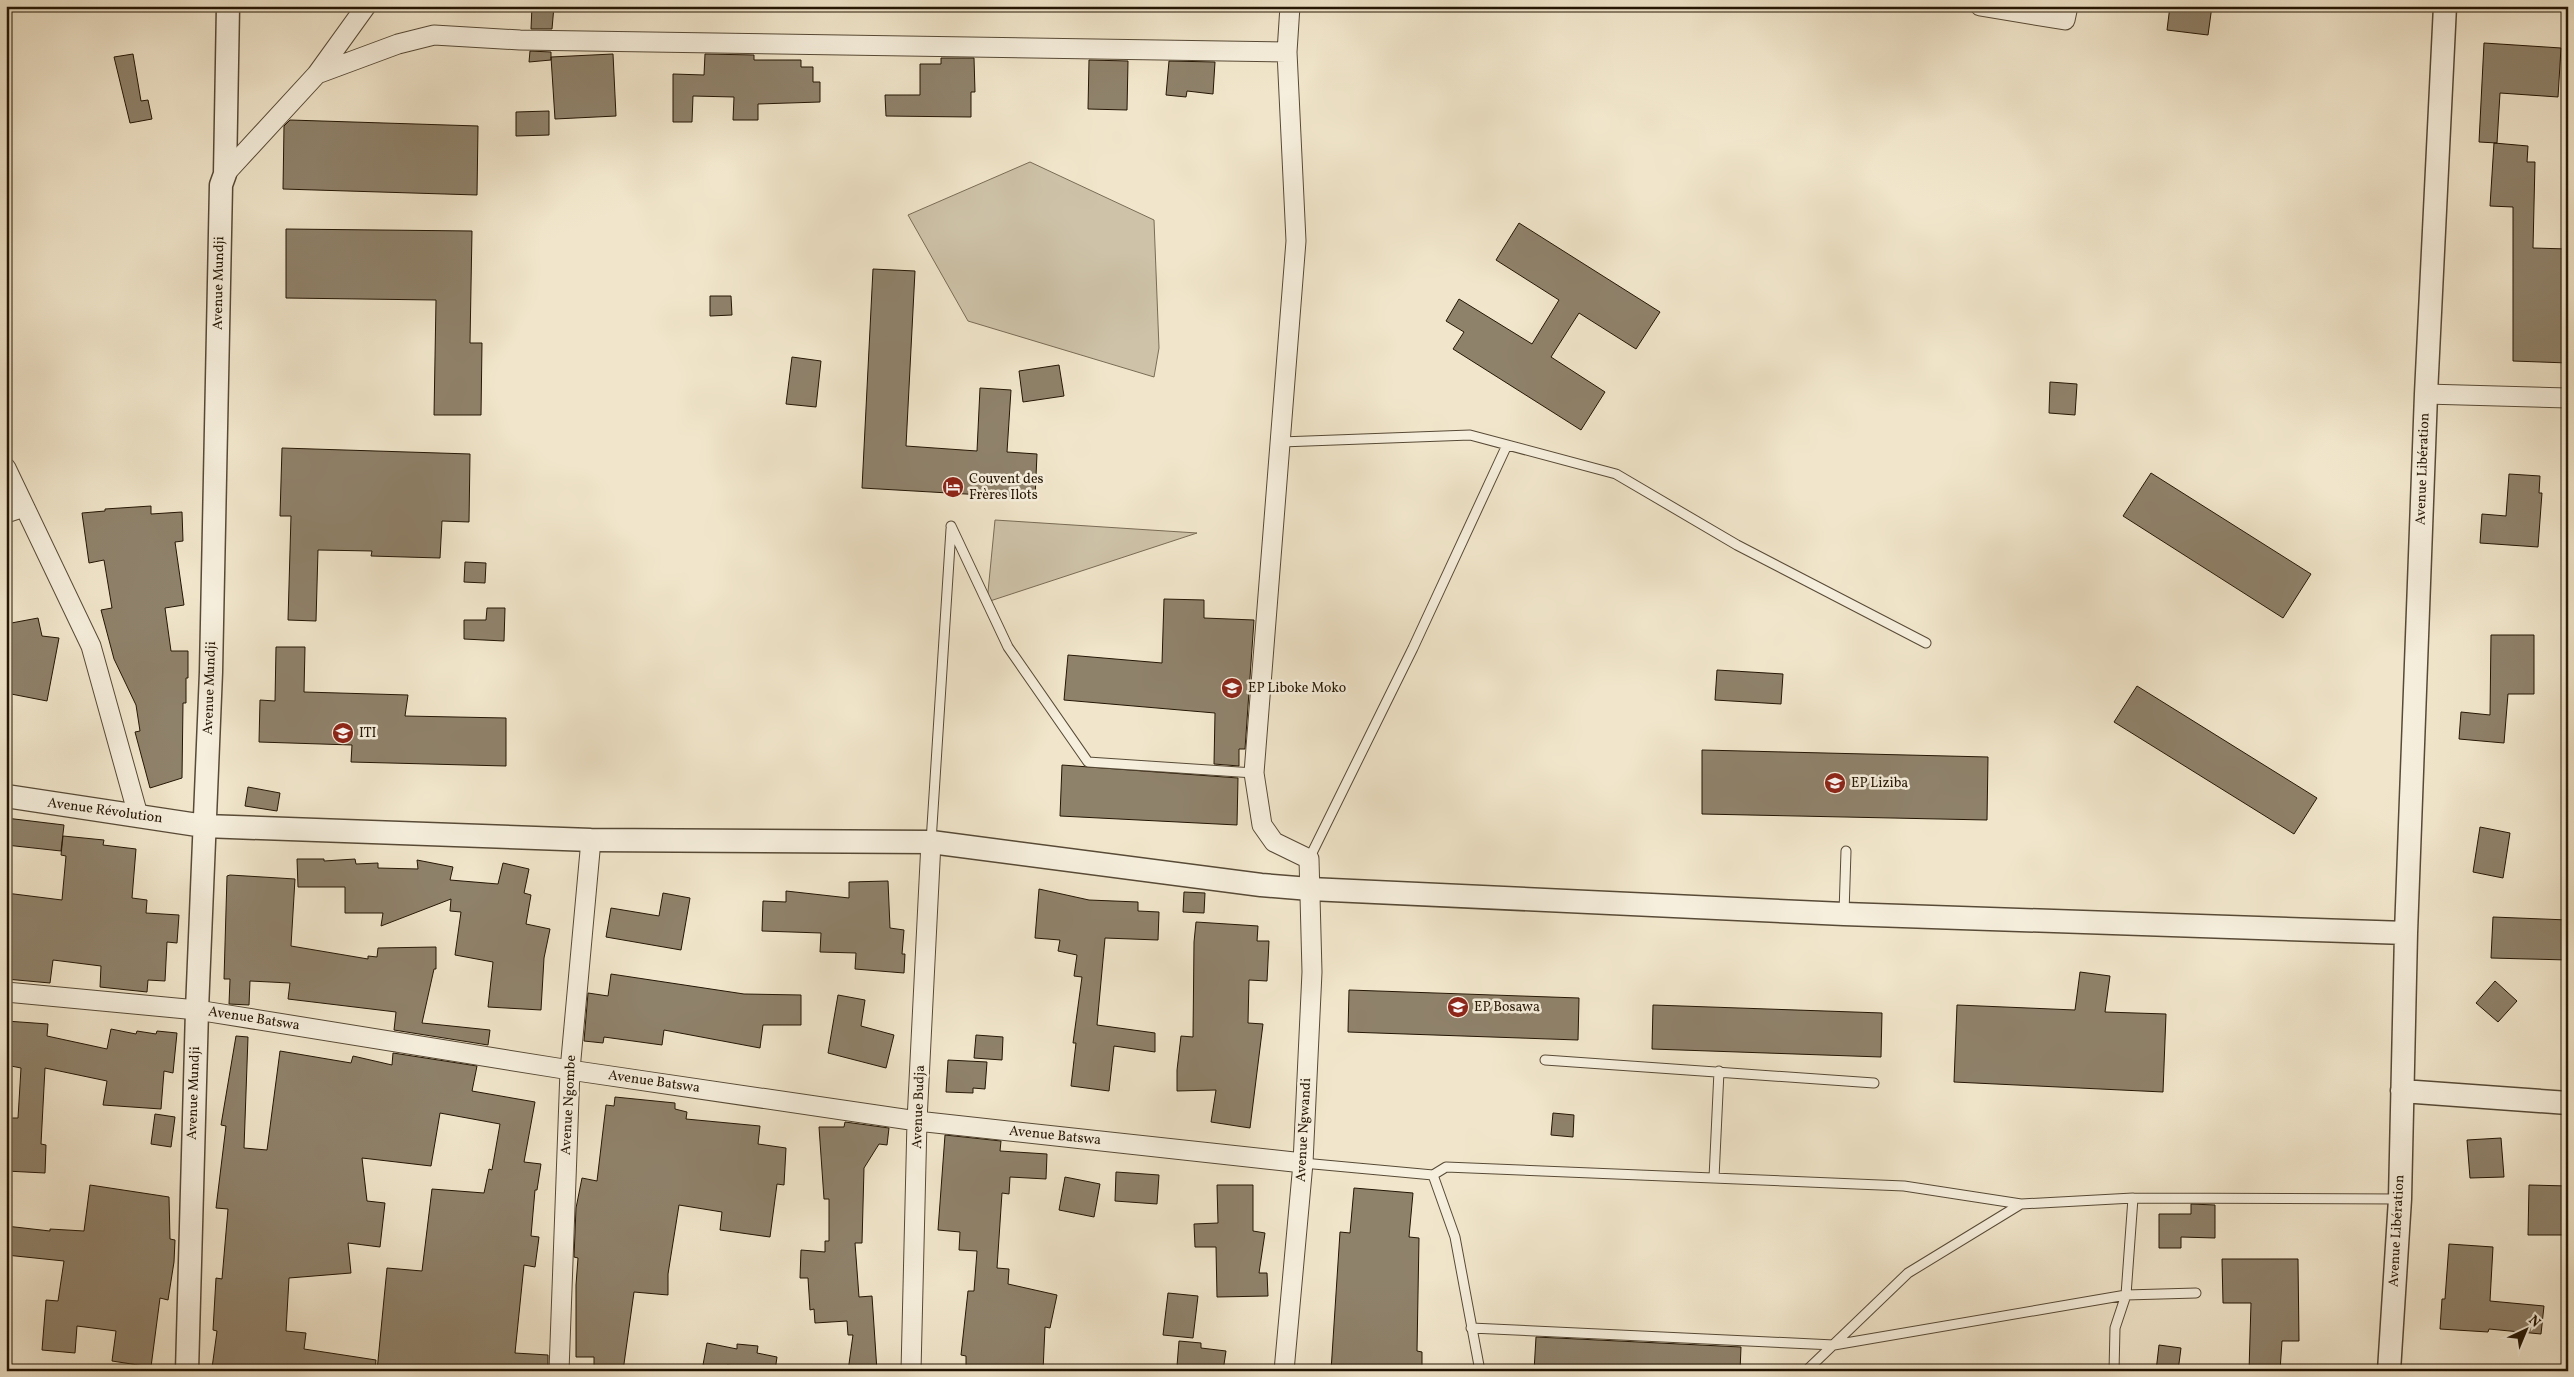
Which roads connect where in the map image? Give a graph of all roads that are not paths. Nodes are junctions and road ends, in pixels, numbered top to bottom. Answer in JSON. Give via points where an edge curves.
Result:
{"nodes":[{"id":1,"x":228,"y":6,"type":"edge"},
{"id":2,"x":366,"y":6,"type":"edge"},
{"id":3,"x":1290,"y":6,"type":"edge"},
{"id":4,"x":1980,"y":6,"type":"edge"},
{"id":5,"x":2068,"y":6,"type":"edge"},
{"id":6,"x":2445,"y":6,"type":"edge"},
{"id":7,"x":1287,"y":52,"type":"junction"},
{"id":8,"x":317,"y":74,"type":"junction"},
{"id":9,"x":225,"y":174,"type":"junction"},
{"id":10,"x":2426,"y":394,"type":"junction"},
{"id":11,"x":2568,"y":398,"type":"edge"},
{"id":12,"x":1280,"y":442,"type":"junction"},
{"id":13,"x":1507,"y":445,"type":"junction"},
{"id":14,"x":6,"y":468,"type":"edge"},
{"id":15,"x":24,"y":507,"type":"junction"},
{"id":16,"x":6,"y":512,"type":"edge"},
{"id":17,"x":1926,"y":643,"type":"dead end"},
{"id":18,"x":1254,"y":773,"type":"junction"},
{"id":19,"x":6,"y":796,"type":"edge"},
{"id":20,"x":138,"y":815,"type":"junction"},
{"id":21,"x":204,"y":826,"type":"junction"},
{"id":22,"x":591,"y":840,"type":"junction"},
{"id":23,"x":930,"y":842,"type":"junction"},
{"id":24,"x":1846,"y":851,"type":"dead end"},
{"id":25,"x":1309,"y":858,"type":"junction"},
{"id":26,"x":1310,"y":889,"type":"junction"},
{"id":27,"x":1844,"y":914,"type":"junction"},
{"id":28,"x":2406,"y":932,"type":"junction"},
{"id":29,"x":6,"y":992,"type":"edge"},
{"id":30,"x":197,"y":1010,"type":"junction"},
{"id":31,"x":1544,"y":1060,"type":"dead end"},
{"id":32,"x":570,"y":1070,"type":"junction"},
{"id":33,"x":1719,"y":1071,"type":"junction"},
{"id":34,"x":1874,"y":1083,"type":"dead end"},
{"id":35,"x":2402,"y":1091,"type":"junction"},
{"id":36,"x":2568,"y":1103,"type":"edge"},
{"id":37,"x":918,"y":1121,"type":"junction"},
{"id":38,"x":1303,"y":1163,"type":"junction"},
{"id":39,"x":1433,"y":1175,"type":"junction"},
{"id":40,"x":1714,"y":1178,"type":"junction"},
{"id":41,"x":2133,"y":1198,"type":"junction"},
{"id":42,"x":2400,"y":1200,"type":"junction"},
{"id":43,"x":2021,"y":1204,"type":"junction"},
{"id":44,"x":2196,"y":1293,"type":"dead end"},
{"id":45,"x":2126,"y":1295,"type":"junction"},
{"id":46,"x":1471,"y":1328,"type":"junction"},
{"id":47,"x":1834,"y":1345,"type":"junction"},
{"id":48,"x":187,"y":1371,"type":"edge"},
{"id":49,"x":559,"y":1371,"type":"edge"},
{"id":50,"x":911,"y":1371,"type":"edge"},
{"id":51,"x":1284,"y":1371,"type":"edge"},
{"id":52,"x":1480,"y":1371,"type":"edge"},
{"id":53,"x":1806,"y":1371,"type":"edge"},
{"id":54,"x":2114,"y":1371,"type":"edge"},
{"id":55,"x":2389,"y":1371,"type":"edge"}],
"edges":[{"from":1,"to":9,"type":"street","name":"Avenue Mundji"},
{"from":2,"to":8,"type":"street"},
{"from":3,"to":7,"type":"street"},
{"from":4,"to":5,"type":"street","via":[[2065,20]]},
{"from":6,"to":10,"type":"street","name":"Avenue Libération"},
{"from":7,"to":8,"type":"street","via":[[530,41],[434,35],[398,44]]},
{"from":7,"to":12,"type":"street","via":[[1296,241]]},
{"from":8,"to":9,"type":"street"},
{"from":9,"to":21,"type":"street","name":"Avenue Mundji","via":[[221,185],[211,672]]},
{"from":10,"to":11,"type":"street"},
{"from":10,"to":28,"type":"street","name":"Avenue Libération"},
{"from":12,"to":13,"type":"lane","via":[[1470,435]]},
{"from":12,"to":18,"type":"street"},
{"from":13,"to":17,"type":"lane","via":[[1616,474],[1737,545]]},
{"from":13,"to":25,"type":"lane","via":[[1413,648]]},
{"from":14,"to":15,"type":"street"},
{"from":15,"to":16,"type":"street"},
{"from":15,"to":20,"type":"street","via":[[91,646]]},
{"from":18,"to":23,"type":"lane","via":[[1088,762],[1008,647],[951,526]]},
{"from":18,"to":25,"type":"street","via":[[1262,825],[1274,842]]},
{"from":19,"to":20,"type":"street","name":"Avenue Révolution"},
{"from":20,"to":21,"type":"street","name":"Avenue Révolution"},
{"from":21,"to":22,"type":"street","name":"Avenue Révolution"},
{"from":21,"to":30,"type":"street","name":"Avenue Mundji"},
{"from":22,"to":23,"type":"street","name":"Avenue Révolution"},
{"from":22,"to":32,"type":"street","name":"Avenue Ngombe"},
{"from":23,"to":26,"type":"street","name":"Avenue Révolution"},
{"from":23,"to":37,"type":"street","name":"Avenue Budja"},
{"from":24,"to":27,"type":"lane"},
{"from":25,"to":26,"type":"street","name":"Avenue Ngwandi"},
{"from":26,"to":27,"type":"street","name":"Avenue Révolution"},
{"from":26,"to":38,"type":"street","name":"Avenue Ngwandi","via":[[1312,972]]},
{"from":27,"to":28,"type":"street","name":"Avenue Révolution"},
{"from":28,"to":35,"type":"street","name":"Avenue Libération"},
{"from":29,"to":30,"type":"street","name":"Avenue Batswa"},
{"from":30,"to":32,"type":"street","name":"Avenue Batswa"},
{"from":30,"to":48,"type":"street","name":"Avenue Mundji"},
{"from":31,"to":33,"type":"lane"},
{"from":32,"to":37,"type":"street","name":"Avenue Batswa"},
{"from":32,"to":49,"type":"street","name":"Avenue Ngombe"},
{"from":33,"to":34,"type":"lane"},
{"from":33,"to":40,"type":"lane"},
{"from":35,"to":36,"type":"street"},
{"from":35,"to":42,"type":"street","name":"Avenue Libération"},
{"from":37,"to":38,"type":"street","name":"Avenue Batswa"},
{"from":37,"to":50,"type":"street","name":"Avenue Budja"},
{"from":38,"to":39,"type":"lane"},
{"from":38,"to":51,"type":"street","name":"Avenue Ngwandi"},
{"from":39,"to":40,"type":"lane","via":[[1446,1167]]},
{"from":39,"to":46,"type":"lane","via":[[1455,1237]]},
{"from":40,"to":43,"type":"lane","via":[[1904,1186]]},
{"from":41,"to":42,"type":"lane"},
{"from":41,"to":43,"type":"lane"},
{"from":41,"to":45,"type":"lane"},
{"from":42,"to":55,"type":"street","name":"Avenue Libération"},
{"from":43,"to":47,"type":"lane","via":[[1908,1273]]},
{"from":44,"to":45,"type":"lane"},
{"from":45,"to":47,"type":"lane"},
{"from":45,"to":54,"type":"lane","via":[[2115,1328]]},
{"from":46,"to":47,"type":"lane"},
{"from":46,"to":52,"type":"lane"},
{"from":47,"to":53,"type":"lane"}]}
